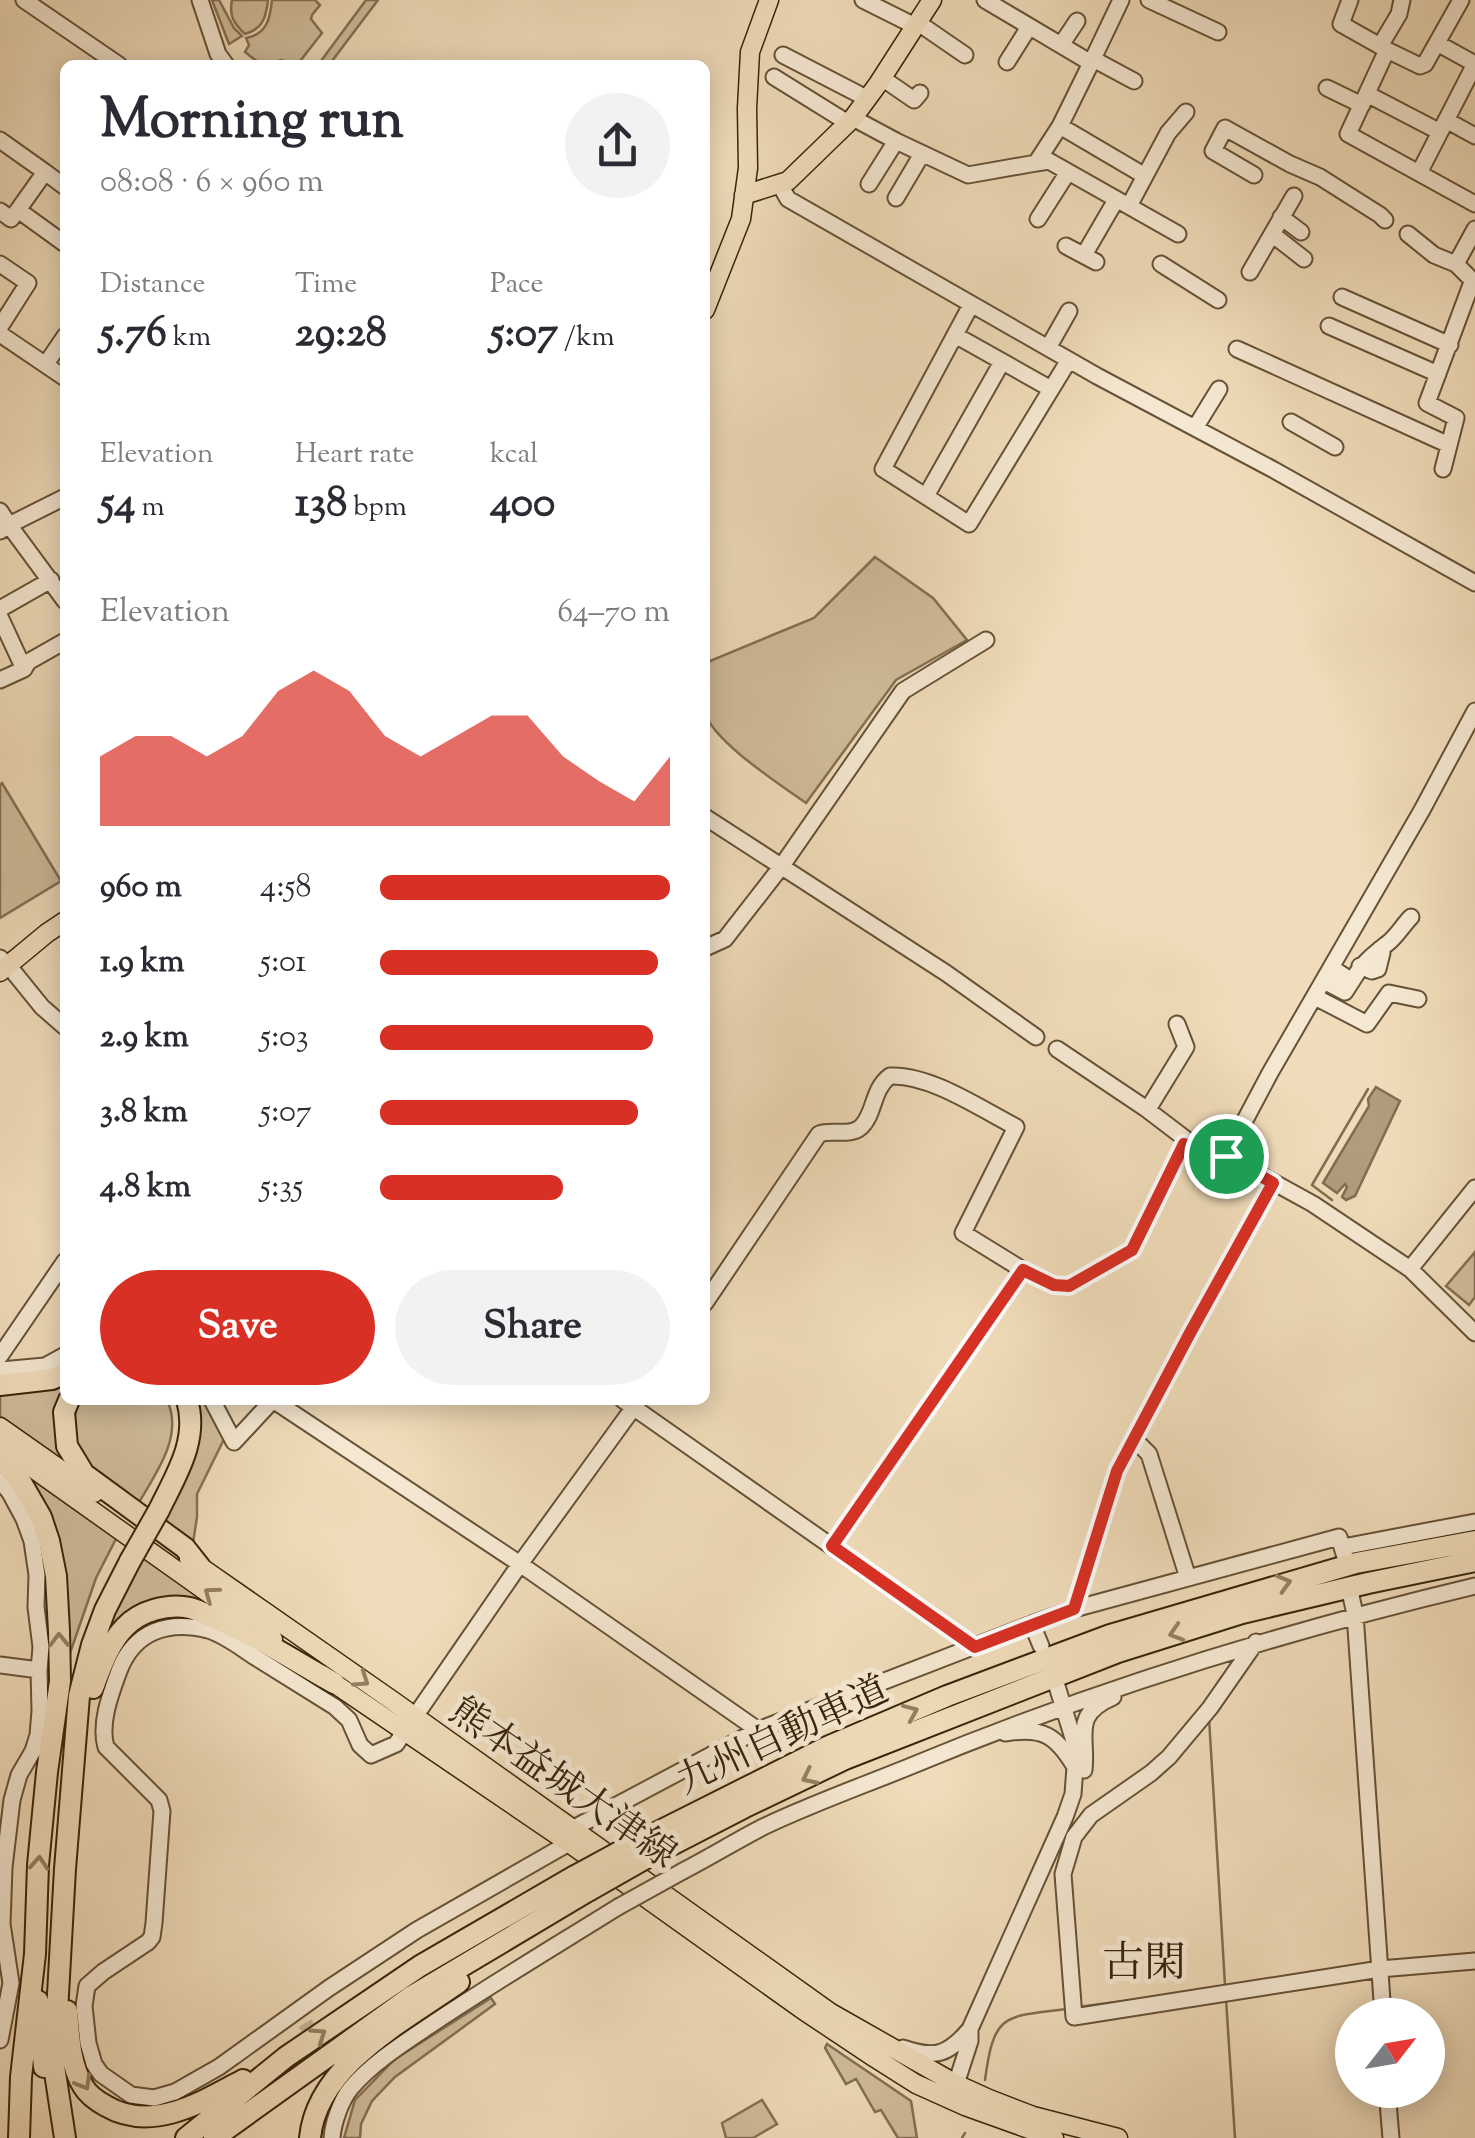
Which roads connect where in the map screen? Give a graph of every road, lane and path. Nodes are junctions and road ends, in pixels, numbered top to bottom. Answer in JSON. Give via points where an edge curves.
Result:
{"nodes":[{"id":1,"x":24,"y":0,"type":"edge"},
{"id":2,"x":200,"y":0,"type":"edge"},
{"id":3,"x":769,"y":0,"type":"edge"},
{"id":4,"x":863,"y":0,"type":"edge"},
{"id":5,"x":932,"y":0,"type":"edge"},
{"id":6,"x":985,"y":0,"type":"edge"},
{"id":7,"x":1121,"y":0,"type":"edge"},
{"id":8,"x":1350,"y":0,"type":"edge"},
{"id":9,"x":1402,"y":0,"type":"edge"},
{"id":10,"x":1461,"y":0,"type":"edge"},
{"id":11,"x":1158,"y":2,"type":"edge"},
{"id":12,"x":1077,"y":21,"type":"dead end"},
{"id":13,"x":916,"y":24,"type":"junction"},
{"id":14,"x":1030,"y":27,"type":"junction"},
{"id":15,"x":1218,"y":32,"type":"dead end"},
{"id":16,"x":1437,"y":43,"type":"junction"},
{"id":17,"x":1061,"y":45,"type":"junction"},
{"id":18,"x":1383,"y":48,"type":"junction"},
{"id":19,"x":965,"y":55,"type":"dead end"},
{"id":20,"x":783,"y":56,"type":"dead end"},
{"id":21,"x":112,"y":60,"type":"edge"},
{"id":22,"x":222,"y":60,"type":"edge"},
{"id":23,"x":1092,"y":61,"type":"junction"},
{"id":24,"x":1006,"y":62,"type":"dead end"},
{"id":25,"x":1475,"y":64,"type":"edge"},
{"id":26,"x":774,"y":77,"type":"dead end"},
{"id":27,"x":882,"y":78,"type":"junction"},
{"id":28,"x":1134,"y":81,"type":"dead end"},
{"id":29,"x":1328,"y":88,"type":"dead end"},
{"id":30,"x":920,"y":93,"type":"dead end"},
{"id":31,"x":868,"y":99,"type":"junction"},
{"id":32,"x":1364,"y":99,"type":"junction"},
{"id":33,"x":1186,"y":112,"type":"dead end"},
{"id":34,"x":851,"y":120,"type":"junction"},
{"id":35,"x":1060,"y":126,"type":"junction"},
{"id":36,"x":1443,"y":126,"type":"junction"},
{"id":37,"x":1475,"y":136,"type":"edge"},
{"id":38,"x":0,"y":140,"type":"edge"},
{"id":39,"x":896,"y":142,"type":"junction"},
{"id":40,"x":922,"y":154,"type":"junction"},
{"id":41,"x":1036,"y":163,"type":"junction"},
{"id":42,"x":44,"y":172,"type":"junction"},
{"id":43,"x":1068,"y":172,"type":"junction"},
{"id":44,"x":1419,"y":173,"type":"junction"},
{"id":45,"x":1254,"y":175,"type":"dead end"},
{"id":46,"x":1145,"y":176,"type":"junction"},
{"id":47,"x":60,"y":183,"type":"edge"},
{"id":48,"x":780,"y":184,"type":"junction"},
{"id":49,"x":869,"y":184,"type":"dead end"},
{"id":50,"x":744,"y":196,"type":"junction"},
{"id":51,"x":1294,"y":196,"type":"dead end"},
{"id":52,"x":896,"y":198,"type":"dead end"},
{"id":53,"x":1123,"y":203,"type":"junction"},
{"id":54,"x":1475,"y":204,"type":"edge"},
{"id":55,"x":9,"y":213,"type":"edge"},
{"id":56,"x":1282,"y":217,"type":"junction"},
{"id":57,"x":1038,"y":219,"type":"dead end"},
{"id":58,"x":1385,"y":220,"type":"dead end"},
{"id":59,"x":1475,"y":229,"type":"edge"},
{"id":60,"x":1302,"y":232,"type":"dead end"},
{"id":61,"x":0,"y":233,"type":"edge"},
{"id":62,"x":1178,"y":234,"type":"dead end"},
{"id":63,"x":1272,"y":234,"type":"junction"},
{"id":64,"x":1408,"y":234,"type":"dead end"},
{"id":65,"x":60,"y":241,"type":"edge"},
{"id":66,"x":1066,"y":246,"type":"dead end"},
{"id":67,"x":1304,"y":259,"type":"dead end"},
{"id":68,"x":0,"y":264,"type":"edge"},
{"id":69,"x":1162,"y":264,"type":"dead end"},
{"id":70,"x":1456,"y":264,"type":"junction"},
{"id":71,"x":1250,"y":272,"type":"dead end"},
{"id":72,"x":1474,"y":283,"type":"edge"},
{"id":73,"x":710,"y":297,"type":"edge"},
{"id":74,"x":1342,"y":297,"type":"dead end"},
{"id":75,"x":1218,"y":300,"type":"dead end"},
{"id":76,"x":971,"y":305,"type":"junction"},
{"id":77,"x":1069,"y":311,"type":"dead end"},
{"id":78,"x":1328,"y":326,"type":"dead end"},
{"id":79,"x":0,"y":331,"type":"edge"},
{"id":80,"x":955,"y":335,"type":"junction"},
{"id":81,"x":60,"y":343,"type":"edge"},
{"id":82,"x":1450,"y":345,"type":"junction"},
{"id":83,"x":1048,"y":348,"type":"junction"},
{"id":84,"x":1237,"y":349,"type":"dead end"},
{"id":85,"x":1069,"y":360,"type":"junction"},
{"id":86,"x":1002,"y":362,"type":"junction"},
{"id":87,"x":46,"y":364,"type":"junction"},
{"id":88,"x":60,"y":374,"type":"edge"},
{"id":89,"x":1438,"y":374,"type":"junction"},
{"id":90,"x":1051,"y":389,"type":"junction"},
{"id":91,"x":1219,"y":389,"type":"dead end"},
{"id":92,"x":1291,"y":422,"type":"dead end"},
{"id":93,"x":1195,"y":428,"type":"junction"},
{"id":94,"x":1449,"y":444,"type":"junction"},
{"id":95,"x":1335,"y":447,"type":"dead end"},
{"id":96,"x":1444,"y":469,"type":"dead end"},
{"id":97,"x":926,"y":496,"type":"junction"},
{"id":98,"x":60,"y":500,"type":"edge"},
{"id":99,"x":3,"y":522,"type":"edge"},
{"id":100,"x":51,"y":580,"type":"junction"},
{"id":101,"x":1475,"y":583,"type":"edge"},
{"id":102,"x":60,"y":594,"type":"edge"},
{"id":103,"x":0,"y":609,"type":"edge"},
{"id":104,"x":0,"y":618,"type":"edge"},
{"id":105,"x":986,"y":640,"type":"dead end"},
{"id":106,"x":60,"y":644,"type":"edge"},
{"id":107,"x":24,"y":669,"type":"junction"},
{"id":108,"x":0,"y":680,"type":"edge"},
{"id":109,"x":1475,"y":712,"type":"edge"},
{"id":110,"x":710,"y":820,"type":"edge"},
{"id":111,"x":781,"y":867,"type":"junction"},
{"id":112,"x":1411,"y":917,"type":"dead end"},
{"id":113,"x":60,"y":924,"type":"edge"},
{"id":114,"x":710,"y":946,"type":"edge"},
{"id":115,"x":3,"y":965,"type":"edge"},
{"id":116,"x":1328,"y":974,"type":"junction"},
{"id":117,"x":1315,"y":998,"type":"junction"},
{"id":118,"x":1418,"y":998,"type":"dead end"},
{"id":119,"x":60,"y":1023,"type":"edge"},
{"id":120,"x":1178,"y":1024,"type":"dead end"},
{"id":121,"x":1036,"y":1036,"type":"dead end"},
{"id":122,"x":1057,"y":1049,"type":"dead end"},
{"id":123,"x":1148,"y":1110,"type":"junction"},
{"id":124,"x":1184,"y":1144,"type":"junction"},
{"id":125,"x":1226,"y":1156,"type":"junction"},
{"id":126,"x":1273,"y":1183,"type":"junction"},
{"id":127,"x":1475,"y":1188,"type":"edge"},
{"id":128,"x":1410,"y":1269,"type":"junction"},
{"id":129,"x":1023,"y":1270,"type":"junction"},
{"id":130,"x":60,"y":1273,"type":"edge"},
{"id":131,"x":710,"y":1296,"type":"edge"},
{"id":132,"x":1472,"y":1322,"type":"edge"},
{"id":133,"x":0,"y":1356,"type":"edge"},
{"id":134,"x":60,"y":1358,"type":"edge"},
{"id":135,"x":0,"y":1370,"type":"edge"},
{"id":136,"x":60,"y":1375,"type":"edge"},
{"id":137,"x":0,"y":1385,"type":"edge"},
{"id":138,"x":67,"y":1405,"type":"edge"},
{"id":139,"x":178,"y":1405,"type":"edge"},
{"id":140,"x":189,"y":1405,"type":"edge"},
{"id":141,"x":215,"y":1405,"type":"edge"},
{"id":142,"x":268,"y":1405,"type":"edge"},
{"id":143,"x":281,"y":1405,"type":"edge"},
{"id":144,"x":630,"y":1405,"type":"edge"},
{"id":145,"x":636,"y":1405,"type":"edge"},
{"id":146,"x":0,"y":1426,"type":"edge"},
{"id":147,"x":1134,"y":1438,"type":"junction"},
{"id":148,"x":0,"y":1445,"type":"edge"},
{"id":149,"x":0,"y":1456,"type":"edge"},
{"id":150,"x":0,"y":1480,"type":"edge"},
{"id":151,"x":154,"y":1506,"type":"junction"},
{"id":152,"x":1475,"y":1522,"type":"edge"},
{"id":153,"x":1475,"y":1541,"type":"edge"},
{"id":154,"x":832,"y":1546,"type":"junction"},
{"id":155,"x":126,"y":1556,"type":"junction"},
{"id":156,"x":1475,"y":1561,"type":"edge"},
{"id":157,"x":520,"y":1564,"type":"junction"},
{"id":158,"x":200,"y":1567,"type":"junction"},
{"id":159,"x":1188,"y":1578,"type":"junction"},
{"id":160,"x":1475,"y":1586,"type":"edge"},
{"id":161,"x":1351,"y":1596,"type":"dead end"},
{"id":162,"x":1074,"y":1609,"type":"junction"},
{"id":163,"x":1355,"y":1614,"type":"junction"},
{"id":164,"x":1032,"y":1624,"type":"junction"},
{"id":165,"x":1256,"y":1642,"type":"junction"},
{"id":166,"x":1041,"y":1646,"type":"dead end"},
{"id":167,"x":975,"y":1647,"type":"junction"},
{"id":168,"x":0,"y":1665,"type":"edge"},
{"id":169,"x":39,"y":1670,"type":"junction"},
{"id":170,"x":1170,"y":1670,"type":"junction"},
{"id":171,"x":334,"y":1683,"type":"junction"},
{"id":172,"x":1056,"y":1683,"type":"dead end"},
{"id":173,"x":1065,"y":1705,"type":"junction"},
{"id":174,"x":410,"y":1724,"type":"junction"},
{"id":175,"x":758,"y":1730,"type":"junction"},
{"id":176,"x":984,"y":1736,"type":"junction"},
{"id":177,"x":1079,"y":1766,"type":"junction"},
{"id":178,"x":47,"y":1772,"type":"junction"},
{"id":179,"x":73,"y":1774,"type":"junction"},
{"id":180,"x":570,"y":1836,"type":"junction"},
{"id":181,"x":640,"y":1851,"type":"junction"},
{"id":182,"x":2,"y":1882,"type":"edge"},
{"id":183,"x":581,"y":1884,"type":"junction"},
{"id":184,"x":35,"y":1954,"type":"junction"},
{"id":185,"x":61,"y":1954,"type":"junction"},
{"id":186,"x":1475,"y":1962,"type":"edge"},
{"id":187,"x":1380,"y":1969,"type":"junction"},
{"id":188,"x":1382,"y":1998,"type":"edge"},
{"id":189,"x":831,"y":2012,"type":"junction"},
{"id":190,"x":970,"y":2035,"type":"junction"},
{"id":191,"x":0,"y":2040,"type":"edge"},
{"id":192,"x":286,"y":2057,"type":"junction"},
{"id":193,"x":916,"y":2084,"type":"junction"},
{"id":194,"x":956,"y":2084,"type":"junction"},
{"id":195,"x":965,"y":2106,"type":"junction"},
{"id":196,"x":1389,"y":2108,"type":"edge"},
{"id":197,"x":19,"y":2138,"type":"edge"},
{"id":198,"x":56,"y":2138,"type":"edge"},
{"id":199,"x":65,"y":2138,"type":"edge"},
{"id":200,"x":186,"y":2138,"type":"edge"},
{"id":201,"x":214,"y":2138,"type":"edge"},
{"id":202,"x":310,"y":2138,"type":"edge"},
{"id":203,"x":332,"y":2138,"type":"edge"},
{"id":204,"x":1054,"y":2138,"type":"edge"},
{"id":205,"x":1118,"y":2138,"type":"edge"},
{"id":206,"x":1390,"y":2138,"type":"edge"}],
"edges":[{"from":1,"to":21,"type":"street"},
{"from":2,"to":22,"type":"street"},
{"from":3,"to":50,"type":"main road","via":[[750,52]]},
{"from":4,"to":13,"type":"street"},
{"from":5,"to":13,"type":"main road"},
{"from":6,"to":14,"type":"street"},
{"from":7,"to":23,"type":"street"},
{"from":8,"to":18,"type":"street","via":[[1340,24]]},
{"from":9,"to":18,"type":"street"},
{"from":10,"to":16,"type":"street"},
{"from":11,"to":15,"type":"street"},
{"from":12,"to":17,"type":"street"},
{"from":13,"to":19,"type":"street"},
{"from":13,"to":27,"type":"main road"},
{"from":14,"to":17,"type":"street"},
{"from":14,"to":24,"type":"street"},
{"from":16,"to":18,"type":"street","via":[[1420,66]]},
{"from":16,"to":25,"type":"street"},
{"from":17,"to":23,"type":"street"},
{"from":18,"to":32,"type":"street"},
{"from":20,"to":31,"type":"street"},
{"from":23,"to":28,"type":"street"},
{"from":23,"to":35,"type":"street"},
{"from":25,"to":36,"type":"street"},
{"from":26,"to":34,"type":"street"},
{"from":27,"to":30,"type":"street","via":[[914,100]]},
{"from":27,"to":31,"type":"main road"},
{"from":29,"to":32,"type":"street"},
{"from":31,"to":34,"type":"main road"},
{"from":32,"to":36,"type":"street"},
{"from":32,"to":44,"type":"street","via":[[1348,134]]},
{"from":33,"to":46,"type":"street"},
{"from":34,"to":39,"type":"street"},
{"from":34,"to":48,"type":"main road"},
{"from":35,"to":41,"type":"street"},
{"from":35,"to":46,"type":"street"},
{"from":36,"to":37,"type":"street"},
{"from":36,"to":44,"type":"street"},
{"from":38,"to":42,"type":"street"},
{"from":39,"to":40,"type":"street"},
{"from":39,"to":49,"type":"street"},
{"from":40,"to":41,"type":"street","via":[[968,175]]},
{"from":40,"to":52,"type":"street"},
{"from":41,"to":43,"type":"street","via":[[1049,161]]},
{"from":42,"to":47,"type":"street"},
{"from":42,"to":55,"type":"street"},
{"from":43,"to":53,"type":"street"},
{"from":43,"to":57,"type":"street"},
{"from":44,"to":54,"type":"street"},
{"from":45,"to":58,"type":"street","via":[[1213,151],[1226,128]]},
{"from":46,"to":53,"type":"street"},
{"from":48,"to":50,"type":"main road"},
{"from":48,"to":76,"type":"street","via":[[788,199]]},
{"from":50,"to":73,"type":"main road"},
{"from":51,"to":56,"type":"street"},
{"from":53,"to":62,"type":"street"},
{"from":53,"to":66,"type":"street","via":[[1090,259]]},
{"from":55,"to":61,"type":"street"},
{"from":55,"to":65,"type":"street"},
{"from":56,"to":60,"type":"street"},
{"from":56,"to":63,"type":"street"},
{"from":59,"to":70,"type":"street"},
{"from":63,"to":67,"type":"street"},
{"from":63,"to":71,"type":"street"},
{"from":64,"to":70,"type":"street"},
{"from":68,"to":79,"type":"street","via":[[28,282]]},
{"from":69,"to":75,"type":"street"},
{"from":70,"to":72,"type":"street"},
{"from":72,"to":82,"type":"street"},
{"from":74,"to":82,"type":"street"},
{"from":76,"to":80,"type":"street"},
{"from":76,"to":83,"type":"street"},
{"from":77,"to":83,"type":"street"},
{"from":78,"to":89,"type":"street"},
{"from":79,"to":87,"type":"street"},
{"from":80,"to":86,"type":"street"},
{"from":80,"to":97,"type":"street","via":[[883,468]]},
{"from":81,"to":87,"type":"street"},
{"from":82,"to":89,"type":"street"},
{"from":83,"to":85,"type":"street"},
{"from":84,"to":94,"type":"street"},
{"from":85,"to":90,"type":"street"},
{"from":85,"to":93,"type":"street"},
{"from":86,"to":90,"type":"street"},
{"from":86,"to":97,"type":"street"},
{"from":87,"to":88,"type":"street"},
{"from":89,"to":94,"type":"street","via":[[1426,402],[1456,418]]},
{"from":90,"to":97,"type":"street","via":[[970,524]]},
{"from":91,"to":93,"type":"street"},
{"from":92,"to":95,"type":"street"},
{"from":93,"to":101,"type":"street"},
{"from":94,"to":96,"type":"street"},
{"from":98,"to":99,"type":"street"},
{"from":99,"to":100,"type":"street"},
{"from":100,"to":102,"type":"street"},
{"from":100,"to":103,"type":"street"},
{"from":104,"to":107,"type":"street"},
{"from":105,"to":111,"type":"street","via":[[903,692]]},
{"from":106,"to":107,"type":"street"},
{"from":107,"to":108,"type":"street"},
{"from":109,"to":116,"type":"street"},
{"from":110,"to":111,"type":"street"},
{"from":111,"to":114,"type":"street","via":[[725,939]]},
{"from":111,"to":121,"type":"street"},
{"from":112,"to":116,"type":"street","via":[[1345,992]]},
{"from":113,"to":115,"type":"main road"},
{"from":115,"to":119,"type":"street"},
{"from":116,"to":117,"type":"street"},
{"from":117,"to":118,"type":"street","via":[[1367,1024],[1390,992]]},
{"from":117,"to":125,"type":"street"},
{"from":120,"to":123,"type":"street","via":[[1186,1047]]},
{"from":122,"to":123,"type":"street"},
{"from":123,"to":124,"type":"street"},
{"from":124,"to":125,"type":"street"},
{"from":124,"to":129,"type":"street","via":[[1132,1250],[1069,1286]]},
{"from":125,"to":126,"type":"street"},
{"from":126,"to":128,"type":"street"},
{"from":126,"to":147,"type":"street"},
{"from":127,"to":128,"type":"street"},
{"from":128,"to":132,"type":"street"},
{"from":129,"to":131,"type":"street","via":[[963,1233],[1016,1127],[946,1089],[890,1076],[862,1126],[819,1134]]},
{"from":129,"to":154,"type":"street"},
{"from":130,"to":133,"type":"street"},
{"from":134,"to":135,"type":"street","via":[[45,1366]]},
{"from":136,"to":137,"type":"highway"},
{"from":138,"to":158,"type":"highway","via":[[68,1446],[84,1474],[185,1548]]},
{"from":139,"to":151,"type":"highway","via":[[183,1427]]},
{"from":140,"to":151,"type":"highway","via":[[191,1434],[183,1462]]},
{"from":141,"to":142,"type":"street","via":[[234,1442]]},
{"from":143,"to":157,"type":"street"},
{"from":144,"to":157,"type":"street"},
{"from":145,"to":154,"type":"street"},
{"from":146,"to":158,"type":"main road","name":"熊本益城大津線"},
{"from":147,"to":159,"type":"street","via":[[1150,1454]]},
{"from":147,"to":162,"type":"street","via":[[1117,1471]]},
{"from":171,"to":148,"type":"main road","name":"熊本益城大津線","one_way":true},
{"from":178,"to":149,"type":"highway","one_way":true,"via":[[60,1681],[56,1576],[41,1517]]},
{"from":150,"to":169,"type":"street","via":[[32,1541]]},
{"from":151,"to":155,"type":"highway","bridge":true},
{"from":152,"to":159,"type":"street","via":[[1344,1552],[1339,1537]]},
{"from":181,"to":153,"type":"highway","name":"九州自動車道","one_way":true,"via":[[827,1747],[1110,1635],[1356,1562]]},
{"from":154,"to":167,"type":"street"},
{"from":155,"to":178,"type":"highway","via":[[90,1620]]},
{"from":155,"to":179,"type":"highway","via":[[92,1645]]},
{"from":156,"to":181,"type":"highway","name":"九州自動車道","one_way":true,"via":[[1242,1613],[1118,1652],[845,1759]]},
{"from":157,"to":174,"type":"street"},
{"from":157,"to":175,"type":"street"},
{"from":158,"to":174,"type":"main road","name":"熊本益城大津線","one_way":true},
{"from":159,"to":162,"type":"street"},
{"from":160,"to":163,"type":"street"},
{"from":161,"to":163,"type":"street"},
{"from":162,"to":164,"type":"street"},
{"from":163,"to":165,"type":"street"},
{"from":163,"to":187,"type":"street"},
{"from":164,"to":166,"type":"street"},
{"from":164,"to":167,"type":"street"},
{"from":165,"to":170,"type":"street"},
{"from":165,"to":187,"type":"street","via":[[1169,1757],[1091,1815],[1074,1836],[1064,1874],[1074,2016]]},
{"from":167,"to":175,"type":"street"},
{"from":168,"to":169,"type":"street"},
{"from":169,"to":182,"type":"street","via":[[38,1736],[12,1800]]},
{"from":170,"to":173,"type":"street"},
{"from":170,"to":177,"type":"street","via":[[1096,1706],[1082,1736],[1085,1762]]},
{"from":171,"to":174,"type":"main road","name":"熊本益城大津線"},
{"from":171,"to":179,"type":"highway","via":[[189,1608],[144,1613],[127,1624],[102,1664]]},
{"from":172,"to":173,"type":"street"},
{"from":173,"to":176,"type":"street"},
{"from":173,"to":177,"type":"street"},
{"from":174,"to":180,"type":"main road","name":"熊本益城大津線"},
{"from":174,"to":180,"type":"street","via":[[396,1744],[371,1755],[335,1707],[205,1629],[150,1632],[130,1649],[103,1736],[162,1811],[152,1936],[84,1994],[94,2064],[110,2082],[131,2095],[154,2098],[195,2082],[301,2018],[417,1930]]},
{"from":175,"to":180,"type":"street"},
{"from":176,"to":177,"type":"street","via":[[1048,1735]]},
{"from":176,"to":203,"type":"street","bridge":true,"via":[[764,1827],[618,1907],[344,2086]]},
{"from":177,"to":190,"type":"street","via":[[1070,1826],[980,2033]]},
{"from":184,"to":178,"type":"highway","one_way":true},
{"from":179,"to":185,"type":"highway"},
{"from":180,"to":189,"type":"main road","name":"熊本益城大津線"},
{"from":180,"to":193,"type":"main road","name":"熊本益城大津線","via":[[803,2010]]},
{"from":181,"to":183,"type":"highway","name":"九州自動車道","bridge":true},
{"from":182,"to":191,"type":"street","via":[[11,1983]]},
{"from":192,"to":183,"type":"highway","name":"九州自動車道","one_way":true,"via":[[420,1966]]},
{"from":183,"to":201,"type":"highway","name":"九州自動車道"},
{"from":183,"to":202,"type":"highway","via":[[350,2061],[318,2104]]},
{"from":184,"to":197,"type":"highway"},
{"from":184,"to":198,"type":"highway","via":[[46,2096]]},
{"from":185,"to":192,"type":"highway","one_way":true,"via":[[74,2064],[83,2088],[118,2113],[174,2114]]},
{"from":185,"to":199,"type":"highway","via":[[54,2066]]},
{"from":186,"to":187,"type":"street"},
{"from":187,"to":188,"type":"street"},
{"from":189,"to":190,"type":"street","via":[[928,2056]]},
{"from":189,"to":194,"type":"main road","name":"熊本益城大津線"},
{"from":190,"to":194,"type":"street"},
{"from":192,"to":200,"type":"highway","name":"九州自動車道"},
{"from":193,"to":194,"type":"street"},
{"from":193,"to":195,"type":"main road","name":"熊本益城大津線"},
{"from":194,"to":195,"type":"street"},
{"from":194,"to":205,"type":"main road","name":"熊本益城大津線","via":[[1033,2116]]},
{"from":195,"to":204,"type":"main road","name":"熊本益城大津線"},
{"from":196,"to":206,"type":"street"}]}
